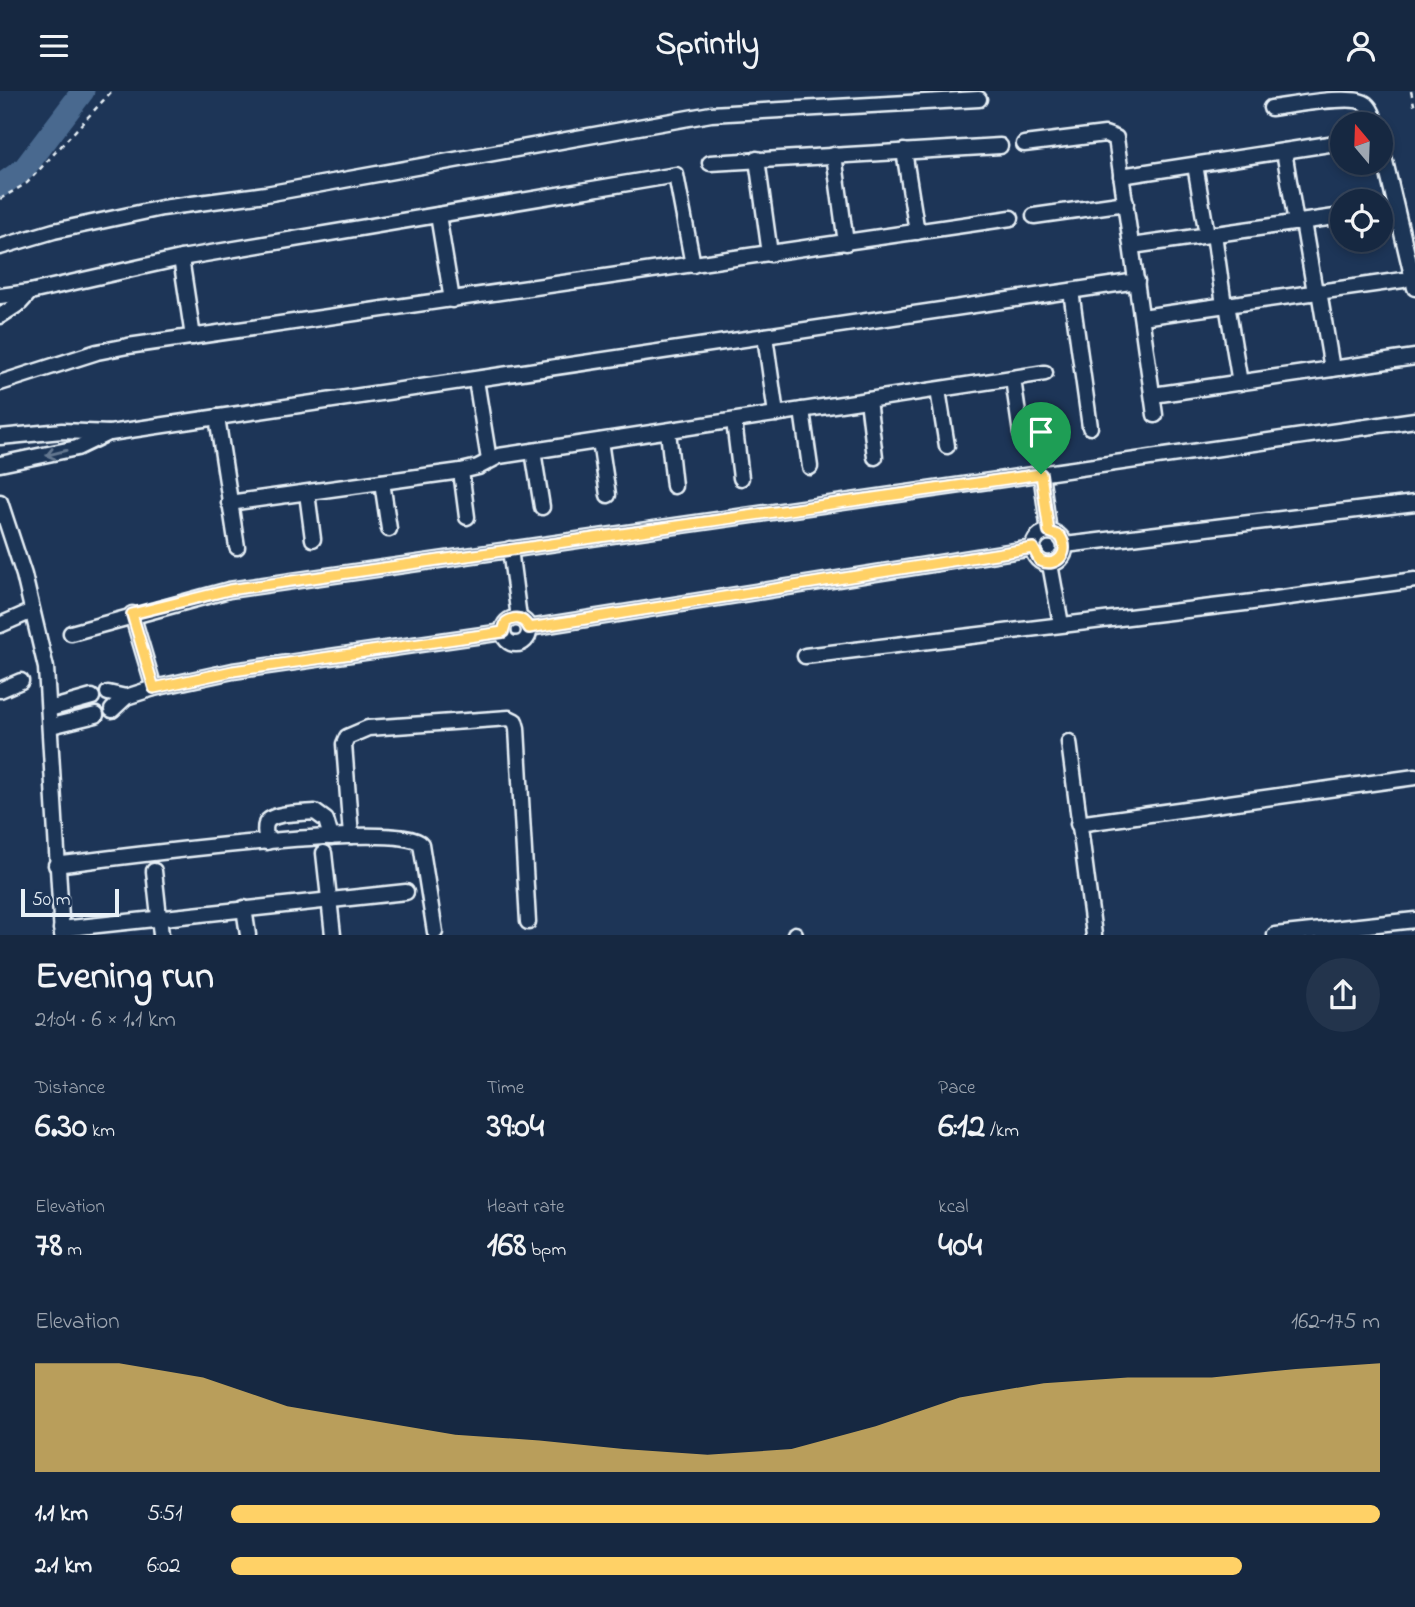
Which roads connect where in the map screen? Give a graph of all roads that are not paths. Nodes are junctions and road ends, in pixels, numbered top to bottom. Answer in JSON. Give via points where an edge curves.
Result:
{"nodes":[{"id":1,"x":979,"y":99,"type":"dead end"},
{"id":2,"x":1271,"y":108,"type":"dead end"},
{"id":3,"x":1371,"y":112,"type":"edge"},
{"id":4,"x":1024,"y":144,"type":"dead end"},
{"id":5,"x":1330,"y":144,"type":"edge"},
{"id":6,"x":1000,"y":146,"type":"dead end"},
{"id":7,"x":904,"y":151,"type":"junction"},
{"id":8,"x":1284,"y":151,"type":"junction"},
{"id":9,"x":834,"y":155,"type":"junction"},
{"id":10,"x":757,"y":159,"type":"junction"},
{"id":11,"x":710,"y":163,"type":"dead end"},
{"id":12,"x":1195,"y":165,"type":"junction"},
{"id":13,"x":1387,"y":175,"type":"edge"},
{"id":14,"x":1121,"y":176,"type":"junction"},
{"id":15,"x":1126,"y":203,"type":"junction"},
{"id":16,"x":438,"y":215,"type":"junction"},
{"id":17,"x":1034,"y":216,"type":"dead end"},
{"id":18,"x":1011,"y":218,"type":"dead end"},
{"id":19,"x":1330,"y":218,"type":"edge"},
{"id":20,"x":1299,"y":222,"type":"junction"},
{"id":21,"x":917,"y":232,"type":"junction"},
{"id":22,"x":1210,"y":235,"type":"junction"},
{"id":23,"x":846,"y":243,"type":"junction"},
{"id":24,"x":1132,"y":246,"type":"junction"},
{"id":25,"x":0,"y":247,"type":"edge"},
{"id":26,"x":770,"y":254,"type":"junction"},
{"id":27,"x":181,"y":258,"type":"junction"},
{"id":28,"x":693,"y":265,"type":"junction"},
{"id":29,"x":1137,"y":281,"type":"junction"},
{"id":30,"x":1409,"y":284,"type":"edge"},
{"id":31,"x":1072,"y":291,"type":"junction"},
{"id":32,"x":1317,"y":291,"type":"junction"},
{"id":33,"x":30,"y":292,"type":"junction"},
{"id":34,"x":0,"y":296,"type":"edge"},
{"id":35,"x":452,"y":300,"type":"junction"},
{"id":36,"x":1226,"y":305,"type":"junction"},
{"id":37,"x":0,"y":316,"type":"edge"},
{"id":38,"x":1142,"y":317,"type":"junction"},
{"id":39,"x":765,"y":336,"type":"junction"},
{"id":40,"x":193,"y":337,"type":"junction"},
{"id":41,"x":1415,"y":357,"type":"edge"},
{"id":42,"x":1332,"y":369,"type":"junction"},
{"id":43,"x":1045,"y":373,"type":"dead end"},
{"id":44,"x":1013,"y":379,"type":"junction"},
{"id":45,"x":476,"y":380,"type":"junction"},
{"id":46,"x":0,"y":383,"type":"edge"},
{"id":47,"x":1240,"y":383,"type":"junction"},
{"id":48,"x":938,"y":390,"type":"junction"},
{"id":49,"x":1153,"y":395,"type":"junction"},
{"id":50,"x":868,"y":400,"type":"junction"},
{"id":51,"x":802,"y":410,"type":"junction"},
{"id":52,"x":776,"y":414,"type":"junction"},
{"id":53,"x":1156,"y":415,"type":"dead end"},
{"id":54,"x":217,"y":417,"type":"junction"},
{"id":55,"x":1415,"y":420,"type":"edge"},
{"id":56,"x":734,"y":421,"type":"junction"},
{"id":57,"x":1090,"y":427,"type":"dead end"},
{"id":58,"x":667,"y":431,"type":"junction"},
{"id":59,"x":110,"y":433,"type":"junction"},
{"id":60,"x":1021,"y":434,"type":"dead end"},
{"id":61,"x":0,"y":437,"type":"edge"},
{"id":62,"x":600,"y":441,"type":"junction"},
{"id":63,"x":947,"y":446,"type":"dead end"},
{"id":64,"x":533,"y":451,"type":"junction"},
{"id":65,"x":875,"y":457,"type":"dead end"},
{"id":66,"x":489,"y":460,"type":"junction"},
{"id":67,"x":0,"y":464,"type":"edge"},
{"id":68,"x":810,"y":467,"type":"dead end"},
{"id":69,"x":461,"y":471,"type":"junction"},
{"id":70,"x":1041,"y":474,"type":"junction"},
{"id":71,"x":741,"y":478,"type":"dead end"},
{"id":72,"x":382,"y":482,"type":"junction"},
{"id":73,"x":674,"y":486,"type":"dead end"},
{"id":74,"x":307,"y":493,"type":"junction"},
{"id":75,"x":608,"y":495,"type":"dead end"},
{"id":76,"x":0,"y":502,"type":"edge"},
{"id":77,"x":229,"y":503,"type":"junction"},
{"id":78,"x":1415,"y":503,"type":"edge"},
{"id":79,"x":542,"y":507,"type":"dead end"},
{"id":80,"x":467,"y":517,"type":"dead end"},
{"id":81,"x":389,"y":529,"type":"dead end"},
{"id":82,"x":1049,"y":532,"type":"junction"},
{"id":83,"x":313,"y":539,"type":"dead end"},
{"id":84,"x":1065,"y":545,"type":"junction"},
{"id":85,"x":237,"y":547,"type":"dead end"},
{"id":86,"x":1033,"y":548,"type":"junction"},
{"id":87,"x":510,"y":549,"type":"junction"},
{"id":88,"x":1050,"y":564,"type":"junction"},
{"id":89,"x":1415,"y":580,"type":"edge"},
{"id":90,"x":32,"y":611,"type":"junction"},
{"id":91,"x":132,"y":614,"type":"junction"},
{"id":92,"x":524,"y":623,"type":"junction"},
{"id":93,"x":1062,"y":624,"type":"junction"},
{"id":94,"x":0,"y":625,"type":"edge"},
{"id":95,"x":503,"y":632,"type":"junction"},
{"id":96,"x":71,"y":633,"type":"dead end"},
{"id":97,"x":805,"y":656,"type":"dead end"},
{"id":98,"x":22,"y":681,"type":"dead end"},
{"id":99,"x":154,"y":688,"type":"junction"},
{"id":100,"x":0,"y":690,"type":"edge"},
{"id":101,"x":108,"y":692,"type":"dead end"},
{"id":102,"x":92,"y":697,"type":"dead end"},
{"id":103,"x":125,"y":697,"type":"junction"},
{"id":104,"x":49,"y":709,"type":"junction"},
{"id":105,"x":112,"y":710,"type":"dead end"},
{"id":106,"x":96,"y":715,"type":"dead end"},
{"id":107,"x":51,"y":726,"type":"junction"},
{"id":108,"x":1069,"y":742,"type":"dead end"},
{"id":109,"x":1415,"y":776,"type":"edge"},
{"id":110,"x":1078,"y":824,"type":"junction"},
{"id":111,"x":351,"y":836,"type":"junction"},
{"id":112,"x":331,"y":837,"type":"junction"},
{"id":113,"x":267,"y":842,"type":"junction"},
{"id":114,"x":324,"y":853,"type":"dead end"},
{"id":115,"x":56,"y":865,"type":"junction"},
{"id":116,"x":154,"y":871,"type":"dead end"},
{"id":117,"x":406,"y":892,"type":"dead end"},
{"id":118,"x":328,"y":899,"type":"junction"},
{"id":119,"x":244,"y":908,"type":"junction"},
{"id":120,"x":159,"y":918,"type":"junction"},
{"id":121,"x":1415,"y":920,"type":"edge"},
{"id":122,"x":528,"y":922,"type":"dead end"},
{"id":123,"x":61,"y":932,"type":"edge"},
{"id":124,"x":435,"y":932,"type":"dead end"},
{"id":125,"x":161,"y":935,"type":"edge"},
{"id":126,"x":247,"y":935,"type":"edge"},
{"id":127,"x":333,"y":935,"type":"edge"},
{"id":128,"x":1094,"y":935,"type":"edge"},
{"id":129,"x":1275,"y":935,"type":"edge"}],
"edges":[{"from":1,"to":25,"type":"street","via":[[712,114],[266,194],[162,208]]},
{"from":2,"to":3,"type":"street","via":[[1347,100],[1367,104]]},
{"from":4,"to":14,"type":"street","via":[[1112,135]]},
{"from":5,"to":8,"type":"street"},
{"from":6,"to":7,"type":"street"},
{"from":7,"to":9,"type":"street"},
{"from":7,"to":21,"type":"street"},
{"from":8,"to":12,"type":"street"},
{"from":8,"to":20,"type":"street"},
{"from":9,"to":10,"type":"street"},
{"from":9,"to":23,"type":"street"},
{"from":10,"to":11,"type":"street"},
{"from":10,"to":26,"type":"street"},
{"from":12,"to":14,"type":"street"},
{"from":12,"to":22,"type":"street"},
{"from":13,"to":30,"type":"street"},
{"from":14,"to":15,"type":"street"},
{"from":15,"to":17,"type":"street"},
{"from":15,"to":24,"type":"street"},
{"from":16,"to":27,"type":"street"},
{"from":16,"to":28,"type":"street","via":[[676,175]]},
{"from":16,"to":35,"type":"street"},
{"from":18,"to":21,"type":"street"},
{"from":19,"to":20,"type":"street"},
{"from":20,"to":22,"type":"street"},
{"from":20,"to":32,"type":"street"},
{"from":21,"to":23,"type":"street"},
{"from":22,"to":24,"type":"street"},
{"from":22,"to":36,"type":"street"},
{"from":23,"to":26,"type":"street"},
{"from":24,"to":29,"type":"street"},
{"from":26,"to":28,"type":"street"},
{"from":27,"to":33,"type":"street"},
{"from":27,"to":40,"type":"street"},
{"from":28,"to":35,"type":"street"},
{"from":29,"to":31,"type":"street"},
{"from":29,"to":38,"type":"street"},
{"from":30,"to":32,"type":"street"},
{"from":31,"to":39,"type":"street"},
{"from":31,"to":57,"type":"street"},
{"from":32,"to":36,"type":"street"},
{"from":32,"to":42,"type":"street"},
{"from":33,"to":34,"type":"street"},
{"from":33,"to":37,"type":"street"},
{"from":35,"to":40,"type":"street"},
{"from":36,"to":38,"type":"street"},
{"from":36,"to":47,"type":"street"},
{"from":38,"to":49,"type":"street"},
{"from":39,"to":45,"type":"street"},
{"from":39,"to":52,"type":"street"},
{"from":40,"to":46,"type":"street","via":[[97,352]]},
{"from":41,"to":42,"type":"street"},
{"from":42,"to":47,"type":"street"},
{"from":43,"to":44,"type":"street"},
{"from":44,"to":48,"type":"street"},
{"from":44,"to":60,"type":"street"},
{"from":45,"to":54,"type":"street"},
{"from":45,"to":66,"type":"street"},
{"from":47,"to":49,"type":"street"},
{"from":48,"to":50,"type":"street"},
{"from":48,"to":63,"type":"street"},
{"from":49,"to":53,"type":"street"},
{"from":50,"to":51,"type":"street"},
{"from":50,"to":65,"type":"street"},
{"from":51,"to":52,"type":"street"},
{"from":51,"to":68,"type":"street"},
{"from":52,"to":56,"type":"street"},
{"from":54,"to":59,"type":"street"},
{"from":54,"to":77,"type":"street"},
{"from":55,"to":70,"type":"street"},
{"from":56,"to":58,"type":"street"},
{"from":56,"to":71,"type":"street"},
{"from":58,"to":62,"type":"street"},
{"from":58,"to":73,"type":"street"},
{"from":59,"to":61,"type":"street","via":[[62,431]]},
{"from":59,"to":67,"type":"street","one_way":true,"via":[[77,448]]},
{"from":62,"to":64,"type":"street"},
{"from":62,"to":75,"type":"street"},
{"from":64,"to":66,"type":"street"},
{"from":64,"to":79,"type":"street"},
{"from":66,"to":69,"type":"street"},
{"from":69,"to":72,"type":"street"},
{"from":69,"to":80,"type":"street"},
{"from":70,"to":82,"type":"street"},
{"from":70,"to":87,"type":"street"},
{"from":72,"to":74,"type":"street"},
{"from":72,"to":81,"type":"street"},
{"from":74,"to":77,"type":"street"},
{"from":74,"to":83,"type":"street"},
{"from":76,"to":90,"type":"street"},
{"from":77,"to":85,"type":"street"},
{"from":78,"to":84,"type":"street"},
{"from":82,"to":84,"type":"street","via":[[1060,536]]},
{"from":82,"to":86,"type":"street","via":[[1036,538]]},
{"from":84,"to":88,"type":"street","via":[[1059,560]]},
{"from":86,"to":88,"type":"street","via":[[1040,561]]},
{"from":86,"to":92,"type":"street"},
{"from":87,"to":91,"type":"street","via":[[229,590]]},
{"from":87,"to":92,"type":"street"},
{"from":88,"to":93,"type":"street"},
{"from":89,"to":93,"type":"street"},
{"from":90,"to":94,"type":"street"},
{"from":90,"to":104,"type":"street","via":[[46,668]]},
{"from":91,"to":96,"type":"street"},
{"from":91,"to":99,"type":"street"},
{"from":92,"to":95,"type":"street","via":[[506,622]]},
{"from":92,"to":95,"type":"street","via":[[529,634],[519,644],[506,641]]},
{"from":93,"to":97,"type":"street"},
{"from":95,"to":99,"type":"street","via":[[233,671]]},
{"from":98,"to":100,"type":"street"},
{"from":99,"to":103,"type":"street"},
{"from":101,"to":103,"type":"street"},
{"from":102,"to":104,"type":"street"},
{"from":103,"to":105,"type":"street"},
{"from":104,"to":107,"type":"street"},
{"from":106,"to":107,"type":"street"},
{"from":107,"to":115,"type":"street"},
{"from":108,"to":110,"type":"street"},
{"from":109,"to":110,"type":"street"},
{"from":110,"to":128,"type":"street"},
{"from":111,"to":112,"type":"street"},
{"from":111,"to":122,"type":"street","via":[[347,737],[368,727],[509,717],[517,729]]},
{"from":111,"to":124,"type":"street","via":[[417,839]]},
{"from":112,"to":113,"type":"street"},
{"from":112,"to":113,"type":"street","via":[[326,820],[315,812],[274,816],[265,825]]},
{"from":113,"to":115,"type":"street"},
{"from":114,"to":118,"type":"street"},
{"from":115,"to":123,"type":"street"},
{"from":116,"to":120,"type":"street"},
{"from":117,"to":118,"type":"street"},
{"from":118,"to":119,"type":"street"},
{"from":118,"to":127,"type":"street"},
{"from":119,"to":120,"type":"street"},
{"from":119,"to":126,"type":"street"},
{"from":120,"to":123,"type":"street"},
{"from":120,"to":125,"type":"street"},
{"from":121,"to":129,"type":"street"}]}
